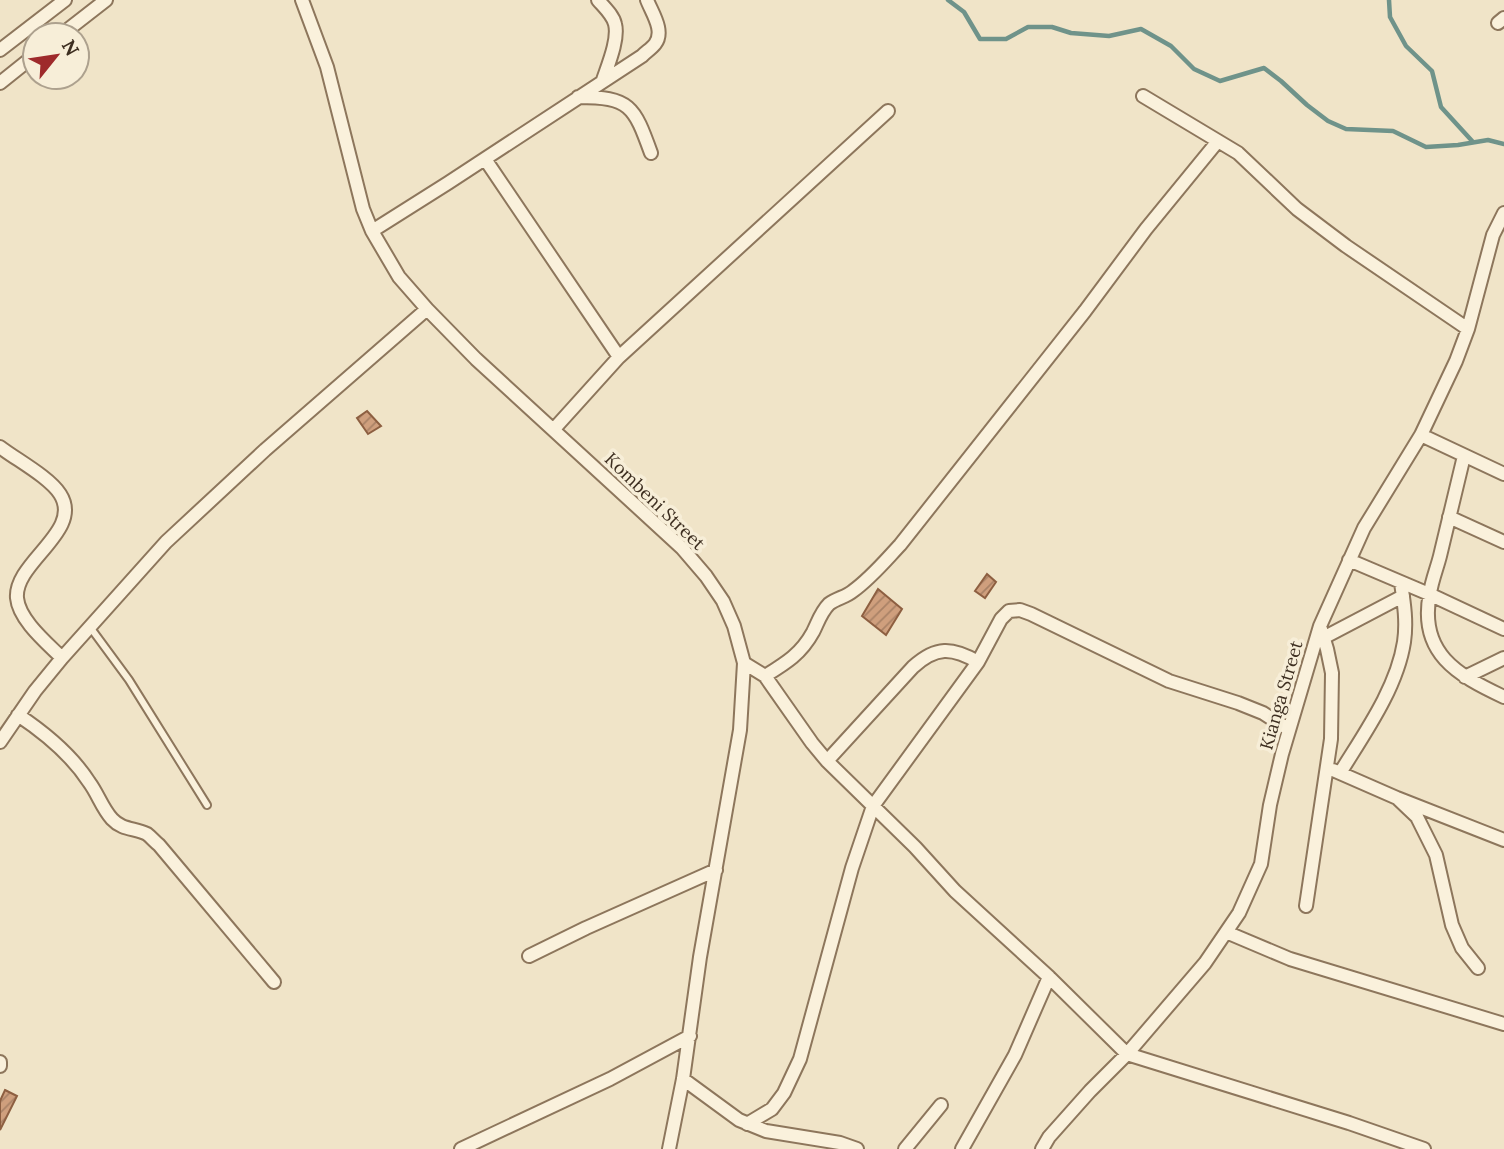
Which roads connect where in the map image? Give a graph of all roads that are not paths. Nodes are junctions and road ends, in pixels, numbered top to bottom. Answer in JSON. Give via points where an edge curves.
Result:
{"nodes":[{"id":1,"x":64,"y":0,"type":"edge"},
{"id":2,"x":106,"y":0,"type":"edge"},
{"id":3,"x":302,"y":0,"type":"edge"},
{"id":4,"x":598,"y":0,"type":"edge"},
{"id":5,"x":647,"y":0,"type":"edge"},
{"id":6,"x":79,"y":21,"type":"edge"},
{"id":7,"x":0,"y":50,"type":"edge"},
{"id":8,"x":21,"y":66,"type":"edge"},
{"id":9,"x":603,"y":80,"type":"junction"},
{"id":10,"x":0,"y":83,"type":"edge"},
{"id":11,"x":1143,"y":96,"type":"dead end"},
{"id":12,"x":577,"y":97,"type":"junction"},
{"id":13,"x":888,"y":111,"type":"dead end"},
{"id":14,"x":1218,"y":141,"type":"junction"},
{"id":15,"x":651,"y":153,"type":"dead end"},
{"id":16,"x":485,"y":159,"type":"junction"},
{"id":17,"x":1504,"y":213,"type":"edge"},
{"id":18,"x":372,"y":231,"type":"junction"},
{"id":19,"x":427,"y":309,"type":"junction"},
{"id":20,"x":1468,"y":329,"type":"junction"},
{"id":21,"x":620,"y":357,"type":"junction"},
{"id":22,"x":554,"y":429,"type":"junction"},
{"id":23,"x":1421,"y":435,"type":"junction"},
{"id":24,"x":0,"y":447,"type":"edge"},
{"id":25,"x":1464,"y":456,"type":"junction"},
{"id":26,"x":1504,"y":474,"type":"edge"},
{"id":27,"x":1449,"y":517,"type":"junction"},
{"id":28,"x":1504,"y":542,"type":"edge"},
{"id":29,"x":1349,"y":560,"type":"junction"},
{"id":30,"x":1402,"y":589,"type":"junction"},
{"id":31,"x":1429,"y":594,"type":"junction"},
{"id":32,"x":90,"y":627,"type":"junction"},
{"id":33,"x":1504,"y":629,"type":"edge"},
{"id":34,"x":1322,"y":632,"type":"junction"},
{"id":35,"x":62,"y":658,"type":"junction"},
{"id":36,"x":1504,"y":658,"type":"edge"},
{"id":37,"x":978,"y":662,"type":"junction"},
{"id":38,"x":744,"y":663,"type":"junction"},
{"id":39,"x":765,"y":676,"type":"junction"},
{"id":40,"x":1465,"y":677,"type":"junction"},
{"id":41,"x":1504,"y":697,"type":"edge"},
{"id":42,"x":19,"y":715,"type":"junction"},
{"id":43,"x":1288,"y":729,"type":"junction"},
{"id":44,"x":0,"y":742,"type":"edge"},
{"id":45,"x":827,"y":761,"type":"junction"},
{"id":46,"x":1334,"y":770,"type":"junction"},
{"id":47,"x":1397,"y":798,"type":"junction"},
{"id":48,"x":207,"y":806,"type":"dead end"},
{"id":49,"x":873,"y":806,"type":"junction"},
{"id":50,"x":1504,"y":840,"type":"edge"},
{"id":51,"x":716,"y":870,"type":"junction"},
{"id":52,"x":1306,"y":906,"type":"dead end"},
{"id":53,"x":1226,"y":932,"type":"junction"},
{"id":54,"x":529,"y":956,"type":"dead end"},
{"id":55,"x":1478,"y":968,"type":"dead end"},
{"id":56,"x":1049,"y":977,"type":"junction"},
{"id":57,"x":274,"y":982,"type":"dead end"},
{"id":58,"x":1504,"y":1024,"type":"edge"},
{"id":59,"x":690,"y":1036,"type":"junction"},
{"id":60,"x":1128,"y":1054,"type":"junction"},
{"id":61,"x":682,"y":1079,"type":"junction"},
{"id":62,"x":941,"y":1105,"type":"dead end"},
{"id":63,"x":747,"y":1124,"type":"junction"},
{"id":64,"x":461,"y":1149,"type":"edge"},
{"id":65,"x":669,"y":1149,"type":"edge"},
{"id":66,"x":857,"y":1149,"type":"edge"},
{"id":67,"x":905,"y":1149,"type":"edge"},
{"id":68,"x":962,"y":1149,"type":"edge"},
{"id":69,"x":1042,"y":1149,"type":"edge"},
{"id":70,"x":1424,"y":1149,"type":"edge"}],
"edges":[{"from":1,"to":7,"type":"street"},
{"from":2,"to":6,"type":"street"},
{"from":3,"to":18,"type":"street","name":"Kombeni Street","via":[[327,67]]},
{"from":4,"to":9,"type":"street","via":[[615,24]]},
{"from":5,"to":9,"type":"street","via":[[657,24],[656,44]]},
{"from":8,"to":10,"type":"street"},
{"from":9,"to":12,"type":"street"},
{"from":11,"to":14,"type":"street"},
{"from":12,"to":15,"type":"street","via":[[623,103],[634,113]]},
{"from":12,"to":16,"type":"street"},
{"from":13,"to":21,"type":"street"},
{"from":14,"to":20,"type":"street","via":[[1238,153],[1297,209]]},
{"from":14,"to":39,"type":"street","via":[[900,545],[873,575],[829,605],[794,658]]},
{"from":16,"to":18,"type":"street"},
{"from":16,"to":21,"type":"street"},
{"from":17,"to":20,"type":"street","name":"Kianga Street","via":[[1493,235]]},
{"from":18,"to":19,"type":"street","name":"Kombeni Street","via":[[399,277]]},
{"from":19,"to":22,"type":"street","name":"Kombeni Street"},
{"from":19,"to":32,"type":"street","via":[[166,542]]},
{"from":20,"to":23,"type":"street","name":"Kianga Street"},
{"from":21,"to":22,"type":"street"},
{"from":22,"to":38,"type":"street","name":"Kombeni Street","via":[[706,576],[734,626]]},
{"from":23,"to":25,"type":"street"},
{"from":23,"to":29,"type":"street","name":"Kianga Street"},
{"from":24,"to":35,"type":"street","via":[[50,483],[61,495],[66,512],[19,586],[17,598],[35,632]]},
{"from":25,"to":26,"type":"street"},
{"from":25,"to":27,"type":"street"},
{"from":27,"to":28,"type":"street"},
{"from":27,"to":31,"type":"street"},
{"from":29,"to":30,"type":"street"},
{"from":29,"to":34,"type":"street","name":"Kianga Street"},
{"from":30,"to":31,"type":"street"},
{"from":30,"to":34,"type":"street"},
{"from":30,"to":46,"type":"street","via":[[1406,617],[1398,667],[1363,735]]},
{"from":31,"to":33,"type":"street"},
{"from":31,"to":40,"type":"street","via":[[1428,620],[1434,643]]},
{"from":32,"to":35,"type":"street"},
{"from":32,"to":48,"type":"lane","via":[[129,680]]},
{"from":34,"to":43,"type":"street","name":"Kianga Street"},
{"from":34,"to":46,"type":"street","via":[[1332,673]]},
{"from":35,"to":42,"type":"street"},
{"from":36,"to":40,"type":"street"},
{"from":37,"to":43,"type":"street","via":[[1002,619],[1009,611],[1020,610],[1169,681],[1263,713]]},
{"from":37,"to":45,"type":"street","via":[[953,651],[925,656]]},
{"from":37,"to":49,"type":"street"},
{"from":38,"to":39,"type":"street"},
{"from":38,"to":51,"type":"street","name":"Kombeni Street","via":[[740,730]]},
{"from":39,"to":45,"type":"street"},
{"from":40,"to":41,"type":"street"},
{"from":42,"to":44,"type":"street"},
{"from":42,"to":57,"type":"street","via":[[68,755],[115,822],[148,835],[159,845]]},
{"from":43,"to":53,"type":"street","name":"Kianga Street","via":[[1261,864]]},
{"from":45,"to":49,"type":"street"},
{"from":46,"to":47,"type":"street"},
{"from":46,"to":52,"type":"street"},
{"from":47,"to":50,"type":"street"},
{"from":47,"to":55,"type":"street","via":[[1417,817],[1436,855],[1452,925]]},
{"from":49,"to":56,"type":"street","via":[[955,891]]},
{"from":49,"to":63,"type":"street","via":[[800,1059],[772,1109]]},
{"from":51,"to":54,"type":"street"},
{"from":51,"to":59,"type":"street","name":"Kombeni Street"},
{"from":53,"to":58,"type":"street","via":[[1290,959]]},
{"from":53,"to":60,"type":"street","name":"Kianga Street"},
{"from":56,"to":60,"type":"street"},
{"from":56,"to":68,"type":"street","via":[[1015,1055]]},
{"from":59,"to":61,"type":"street","name":"Kombeni Street"},
{"from":59,"to":64,"type":"street"},
{"from":60,"to":69,"type":"street","name":"Kianga Street"},
{"from":60,"to":70,"type":"street"},
{"from":61,"to":63,"type":"street"},
{"from":61,"to":65,"type":"street","name":"Kombeni Street"},
{"from":62,"to":67,"type":"street"},
{"from":63,"to":66,"type":"street"}]}
